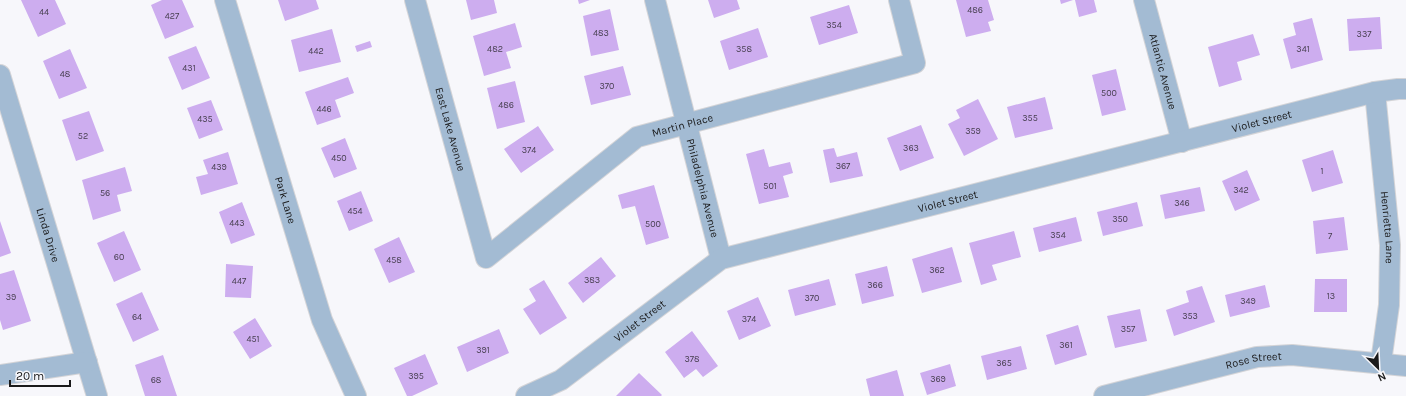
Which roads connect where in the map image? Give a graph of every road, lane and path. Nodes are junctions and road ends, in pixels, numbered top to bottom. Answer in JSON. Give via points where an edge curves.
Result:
{"nodes":[{"id":1,"x":225,"y":0,"type":"edge"},
{"id":2,"x":415,"y":0,"type":"edge"},
{"id":3,"x":655,"y":0,"type":"edge"},
{"id":4,"x":899,"y":0,"type":"edge"},
{"id":5,"x":1151,"y":1,"type":"edge"},
{"id":6,"x":0,"y":75,"type":"edge"},
{"id":7,"x":1406,"y":89,"type":"edge"},
{"id":8,"x":1375,"y":92,"type":"junction"},
{"id":9,"x":687,"y":124,"type":"junction"},
{"id":10,"x":1182,"y":142,"type":"junction"},
{"id":11,"x":486,"y":258,"type":"joint"},
{"id":12,"x":721,"y":259,"type":"junction"},
{"id":13,"x":87,"y":362,"type":"junction"},
{"id":14,"x":1381,"y":362,"type":"junction"},
{"id":15,"x":1406,"y":366,"type":"edge"},
{"id":16,"x":0,"y":375,"type":"edge"},
{"id":17,"x":1114,"y":395,"type":"edge"},
{"id":18,"x":97,"y":396,"type":"edge"},
{"id":19,"x":356,"y":396,"type":"edge"},
{"id":20,"x":526,"y":396,"type":"edge"}],
"edges":[{"from":1,"to":19,"type":"street","name":"Park Lane","via":[[322,320]]},
{"from":2,"to":11,"type":"street","name":"East Lake Avenue"},
{"from":3,"to":9,"type":"street","name":"Philadelphia Avenue"},
{"from":4,"to":9,"type":"street","name":"Martin Place","via":[[915,63]]},
{"from":5,"to":10,"type":"street","name":"Atlantic Avenue"},
{"from":6,"to":13,"type":"street","name":"Linda Drive"},
{"from":7,"to":8,"type":"street","name":"Violet Street"},
{"from":8,"to":10,"type":"street","name":"Violet Street"},
{"from":8,"to":14,"type":"street","name":"Henrietta Lane","via":[[1390,245],[1389,305]]},
{"from":9,"to":11,"type":"street","name":"Martin Place","via":[[637,137]]},
{"from":9,"to":12,"type":"street","name":"Philadelphia Avenue"},
{"from":10,"to":12,"type":"street","name":"Violet Street"},
{"from":12,"to":20,"type":"street","name":"Violet Street","via":[[561,380]]},
{"from":13,"to":16,"type":"street"},
{"from":13,"to":18,"type":"street","name":"Linda Drive"},
{"from":14,"to":15,"type":"street","name":"Rose Street"},
{"from":14,"to":17,"type":"street","name":"Rose Street","via":[[1292,355],[1257,357]]}]}
